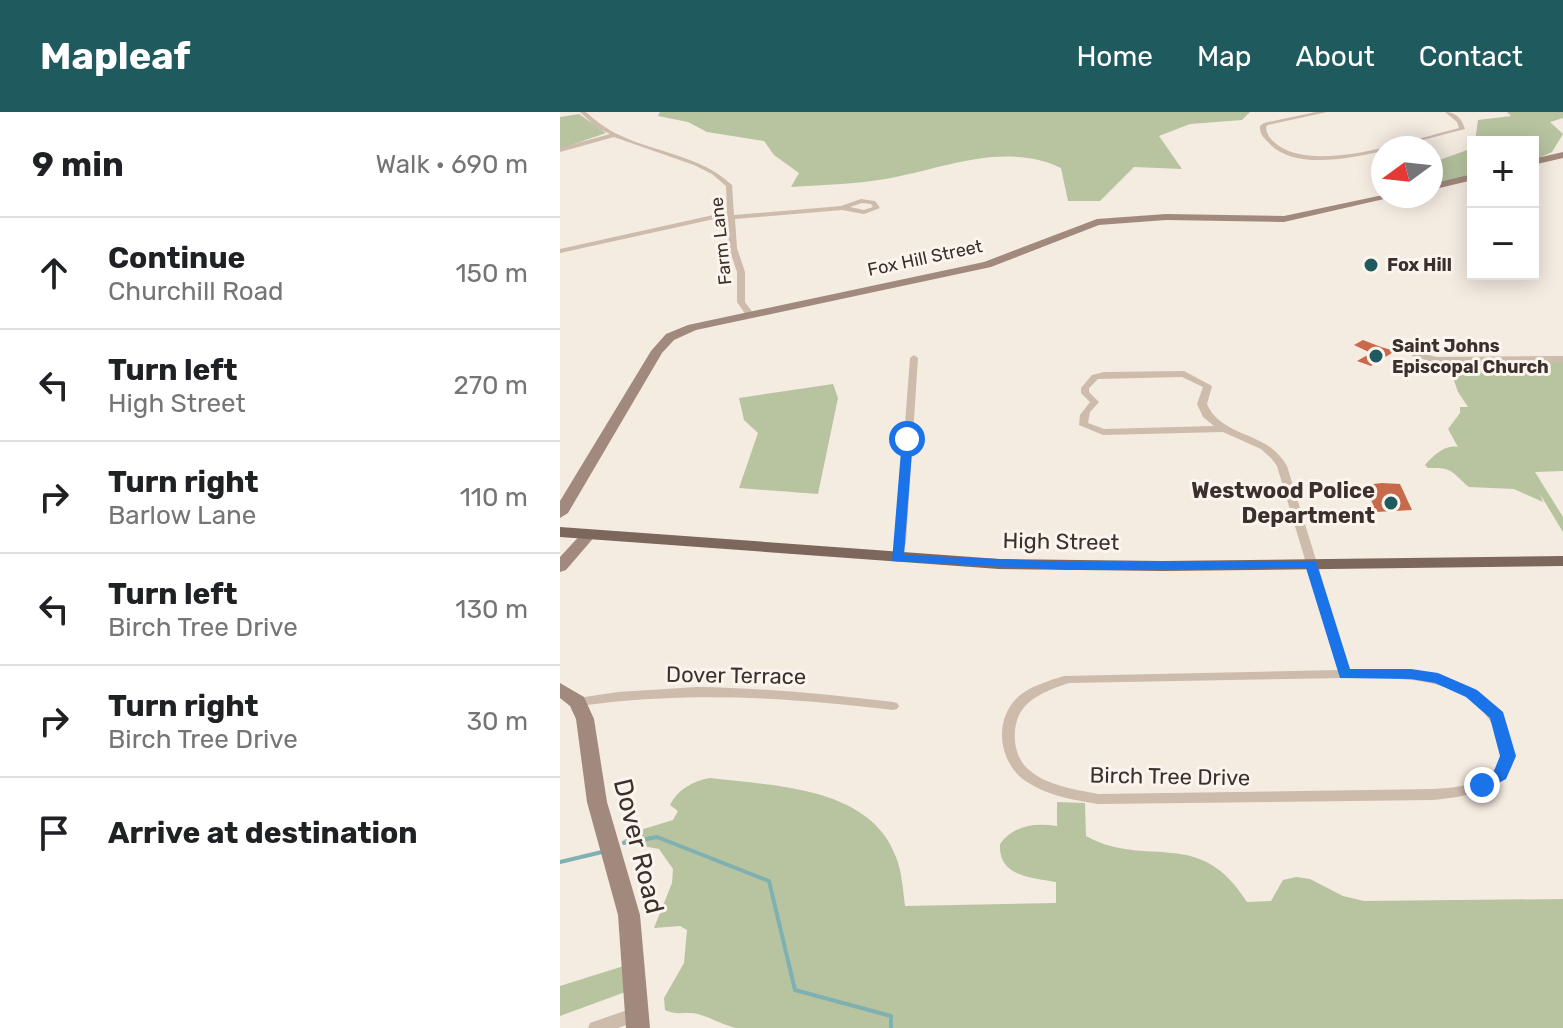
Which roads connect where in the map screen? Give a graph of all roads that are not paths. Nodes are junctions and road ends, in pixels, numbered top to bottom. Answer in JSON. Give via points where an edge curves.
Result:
{"nodes":[{"id":1,"x":583,"y":112,"type":"edge"},
{"id":2,"x":1324,"y":112,"type":"edge"},
{"id":3,"x":1448,"y":112,"type":"edge"},
{"id":4,"x":614,"y":135,"type":"junction"},
{"id":5,"x":1436,"y":136,"type":"edge"},
{"id":6,"x":560,"y":150,"type":"edge"},
{"id":7,"x":1371,"y":152,"type":"edge"},
{"id":8,"x":1563,"y":155,"type":"edge"},
{"id":9,"x":1539,"y":161,"type":"edge"},
{"id":10,"x":1467,"y":178,"type":"edge"},
{"id":11,"x":1443,"y":184,"type":"edge"},
{"id":12,"x":1371,"y":200,"type":"edge"},
{"id":13,"x":842,"y":208,"type":"dead end"},
{"id":14,"x":730,"y":215,"type":"junction"},
{"id":15,"x":560,"y":251,"type":"edge"},
{"id":16,"x":749,"y":313,"type":"junction"},
{"id":17,"x":1415,"y":354,"type":"dead end"},
{"id":18,"x":914,"y":358,"type":"dead end"},
{"id":19,"x":1563,"y":359,"type":"edge"},
{"id":20,"x":1226,"y":429,"type":"junction"},
{"id":21,"x":560,"y":513,"type":"edge"},
{"id":22,"x":560,"y":532,"type":"edge"},
{"id":23,"x":588,"y":535,"type":"junction"},
{"id":24,"x":897,"y":559,"type":"junction"},
{"id":25,"x":1563,"y":561,"type":"edge"},
{"id":26,"x":1311,"y":564,"type":"junction"},
{"id":27,"x":560,"y":567,"type":"edge"},
{"id":28,"x":1345,"y":674,"type":"junction"},
{"id":29,"x":560,"y":689,"type":"edge"},
{"id":30,"x":578,"y":702,"type":"junction"},
{"id":31,"x":893,"y":706,"type":"dead end"},
{"id":32,"x":637,"y":1021,"type":"edge"},
{"id":33,"x":596,"y":1028,"type":"edge"}],
"edges":[{"from":1,"to":4,"type":"street","name":"Farm Lane"},
{"from":2,"to":7,"type":"street","via":[[1266,124],[1263,133],[1273,146],[1297,155]]},
{"from":3,"to":5,"type":"street","via":[[1462,129]]},
{"from":4,"to":6,"type":"street"},
{"from":4,"to":14,"type":"street","name":"Farm Lane","via":[[724,180],[731,192]]},
{"from":8,"to":9,"type":"street"},
{"from":10,"to":11,"type":"street"},
{"from":12,"to":16,"type":"street","name":"Fox Hill Street","via":[[1284,219],[1110,220],[987,265]]},
{"from":13,"to":14,"type":"street"},
{"from":14,"to":15,"type":"street"},
{"from":14,"to":16,"type":"street","name":"Farm Lane","via":[[741,302]]},
{"from":16,"to":21,"type":"street","name":"Fox Hill Street","via":[[670,337]]},
{"from":17,"to":19,"type":"street","via":[[1436,360]]},
{"from":18,"to":24,"type":"street"},
{"from":20,"to":20,"type":"street","via":[[1205,414],[1202,404],[1208,386],[1193,376],[1104,375],[1085,388],[1095,402],[1083,417],[1091,430]]},
{"from":20,"to":26,"type":"street","via":[[1265,447],[1280,461]]},
{"from":22,"to":23,"type":"main road","name":"High Street"},
{"from":23,"to":24,"type":"main road","name":"High Street"},
{"from":23,"to":27,"type":"street"},
{"from":24,"to":26,"type":"main road","name":"High Street","via":[[1068,566]]},
{"from":25,"to":26,"type":"main road","name":"High Street"},
{"from":26,"to":28,"type":"street"},
{"from":28,"to":28,"type":"street","name":"Birch Tree Drive","via":[[1438,678],[1472,694],[1497,716],[1505,737],[1508,756],[1500,775],[1460,791],[1406,795],[1098,799],[1040,783],[1021,770],[1007,747],[1019,703],[1068,679]]},
{"from":29,"to":30,"type":"street"},
{"from":30,"to":31,"type":"street","name":"Dover Terrace","via":[[625,694],[745,690]]},
{"from":30,"to":32,"type":"street","name":"Dover Road","via":[[597,802],[629,915]]},
{"from":32,"to":33,"type":"street"}]}
